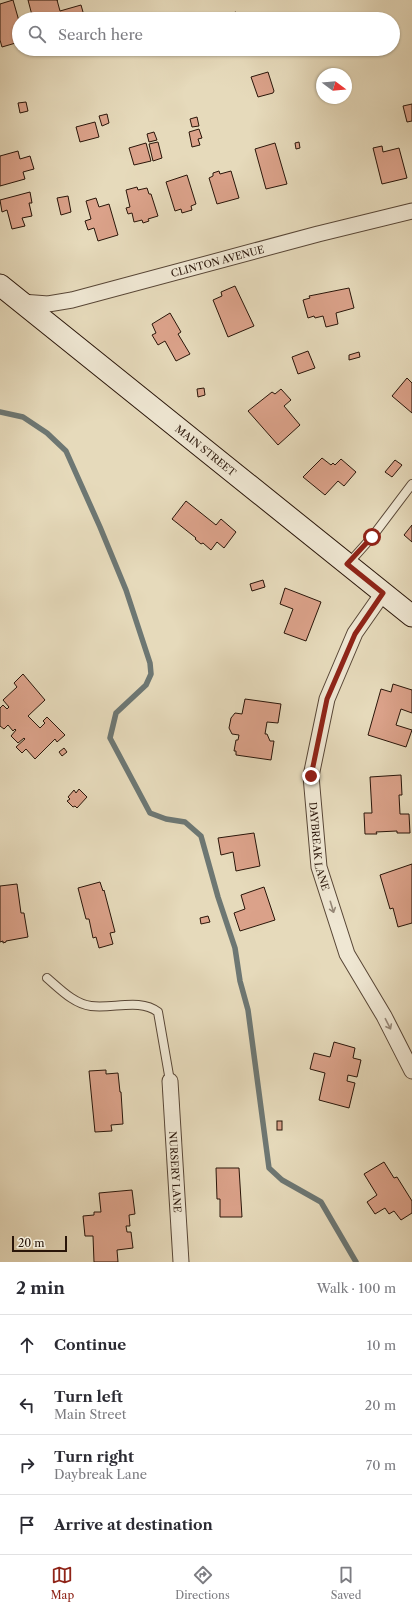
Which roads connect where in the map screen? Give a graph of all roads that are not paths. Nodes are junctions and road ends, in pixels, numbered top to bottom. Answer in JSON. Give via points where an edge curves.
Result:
{"nodes":[{"id":1,"x":412,"y":211,"type":"edge"},
{"id":2,"x":0,"y":285,"type":"edge"},
{"id":3,"x":22,"y":302,"type":"junction"},
{"id":4,"x":0,"y":304,"type":"edge"},
{"id":5,"x":412,"y":484,"type":"edge"},
{"id":6,"x":347,"y":564,"type":"junction"},
{"id":7,"x":383,"y":593,"type":"junction"},
{"id":8,"x":412,"y":616,"type":"edge"},
{"id":9,"x":47,"y":978,"type":"dead end"},
{"id":10,"x":412,"y":1071,"type":"edge"},
{"id":11,"x":170,"y":1081,"type":"joint"},
{"id":12,"x":181,"y":1262,"type":"edge"}],
"edges":[{"from":1,"to":3,"type":"street","name":"CLINTON AVENUE","via":[[72,300],[48,304]]},
{"from":2,"to":3,"type":"main road","name":"MAIN STREET"},
{"from":3,"to":4,"type":"main road"},
{"from":3,"to":6,"type":"main road","name":"MAIN STREET"},
{"from":5,"to":6,"type":"lane","via":[[372,537]]},
{"from":6,"to":7,"type":"main road","name":"MAIN STREET"},
{"from":7,"to":8,"type":"main road","name":"MAIN STREET"},
{"from":7,"to":10,"type":"street","name":"DAYBREAK LANE","one_way":true,"via":[[355,634],[327,699],[311,776],[319,866],[346,954],[384,1016]]},
{"from":9,"to":11,"type":"lane","via":[[74,1000],[91,1006],[137,1005],[152,1007],[158,1012]]},
{"from":11,"to":12,"type":"street","name":"NURSERY LANE"}]}
